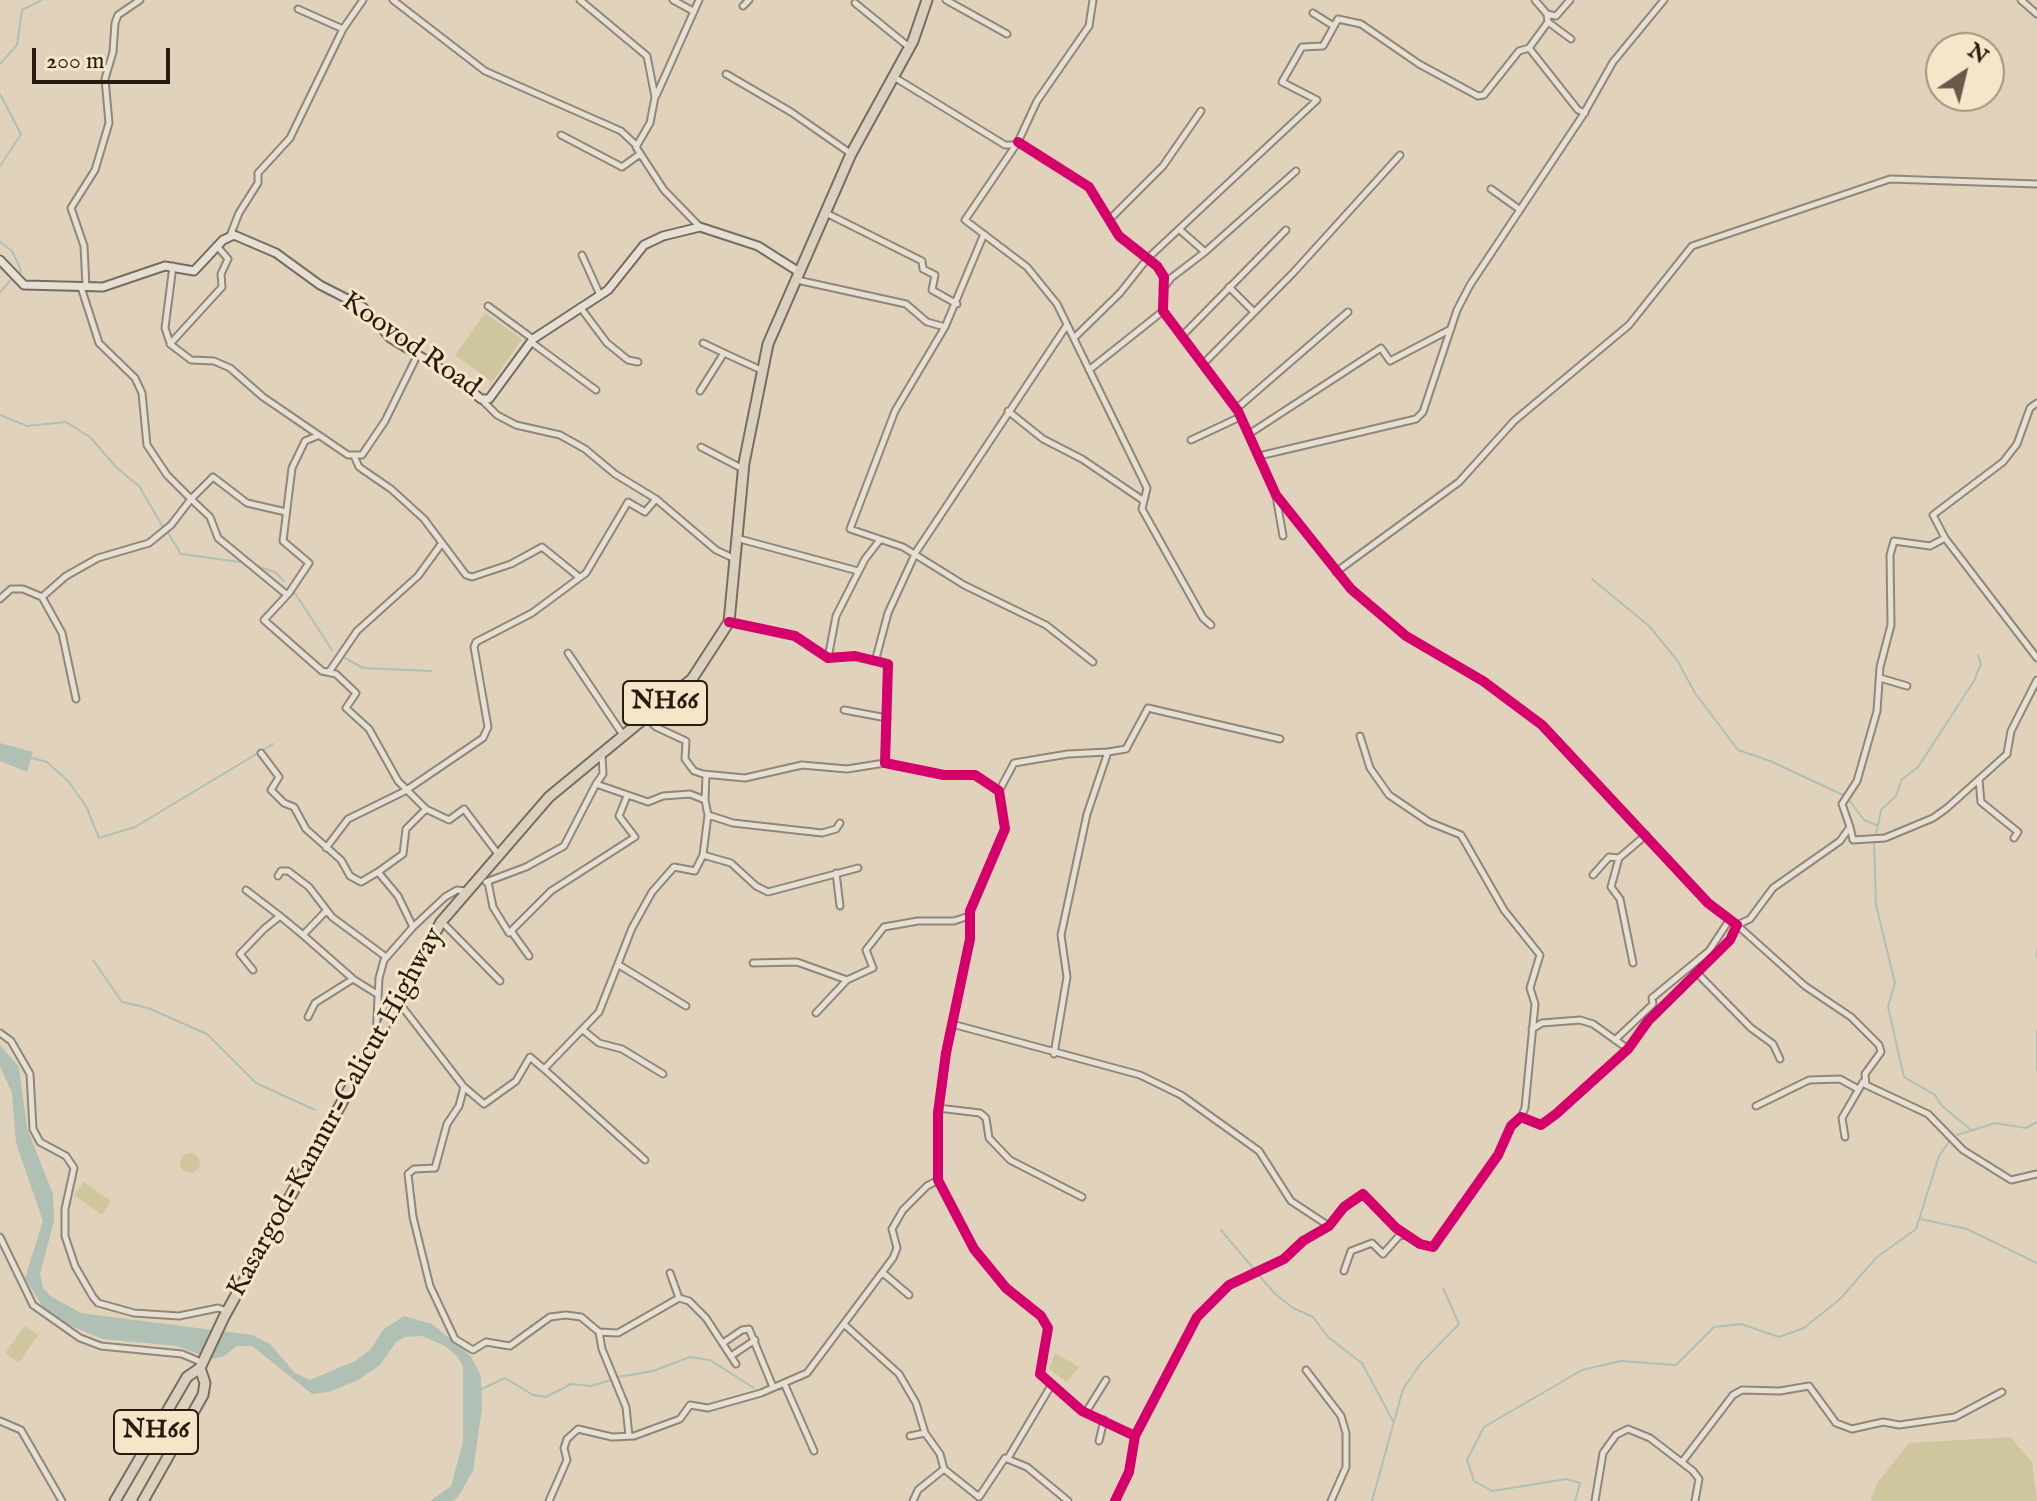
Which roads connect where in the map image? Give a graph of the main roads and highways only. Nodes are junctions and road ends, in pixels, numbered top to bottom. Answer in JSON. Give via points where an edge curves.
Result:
{"nodes":[{"id":1,"x":927,"y":0,"type":"edge"},
{"id":2,"x":0,"y":260,"type":"edge"},
{"id":3,"x":798,"y":276,"type":"junction"},
{"id":4,"x":202,"y":1363,"type":"junction"},
{"id":5,"x":115,"y":1501,"type":"edge"},
{"id":6,"x":143,"y":1501,"type":"edge"}],
"edges":[{"from":1,"to":3,"type":"highway","name":"Kasargod-Kannur-Calicut Highway","number":"NH66","via":[[925,14],[851,154]]},
{"from":2,"to":3,"type":"main road","name":"Koovod Road","via":[[13,277],[36,287],[111,285],[173,266],[194,271],[230,236],[276,253],[363,307],[390,338],[481,399],[495,393],[532,341],[608,290],[644,245],[663,236],[700,227],[758,246]]},
{"from":3,"to":4,"type":"highway","name":"Kasargod-Kannur-Calicut Highway","number":"NH66","via":[[762,370],[744,469],[729,622],[703,667],[549,797],[441,922]]},
{"from":4,"to":5,"type":"highway","name":"Kasargod-Kannur-Calicut Highway","number":"NH66","via":[[183,1383]]},
{"from":4,"to":6,"type":"highway","name":"Kasargod-Kannur-Calicut Highway","number":"NH66","via":[[203,1395]]}]}
